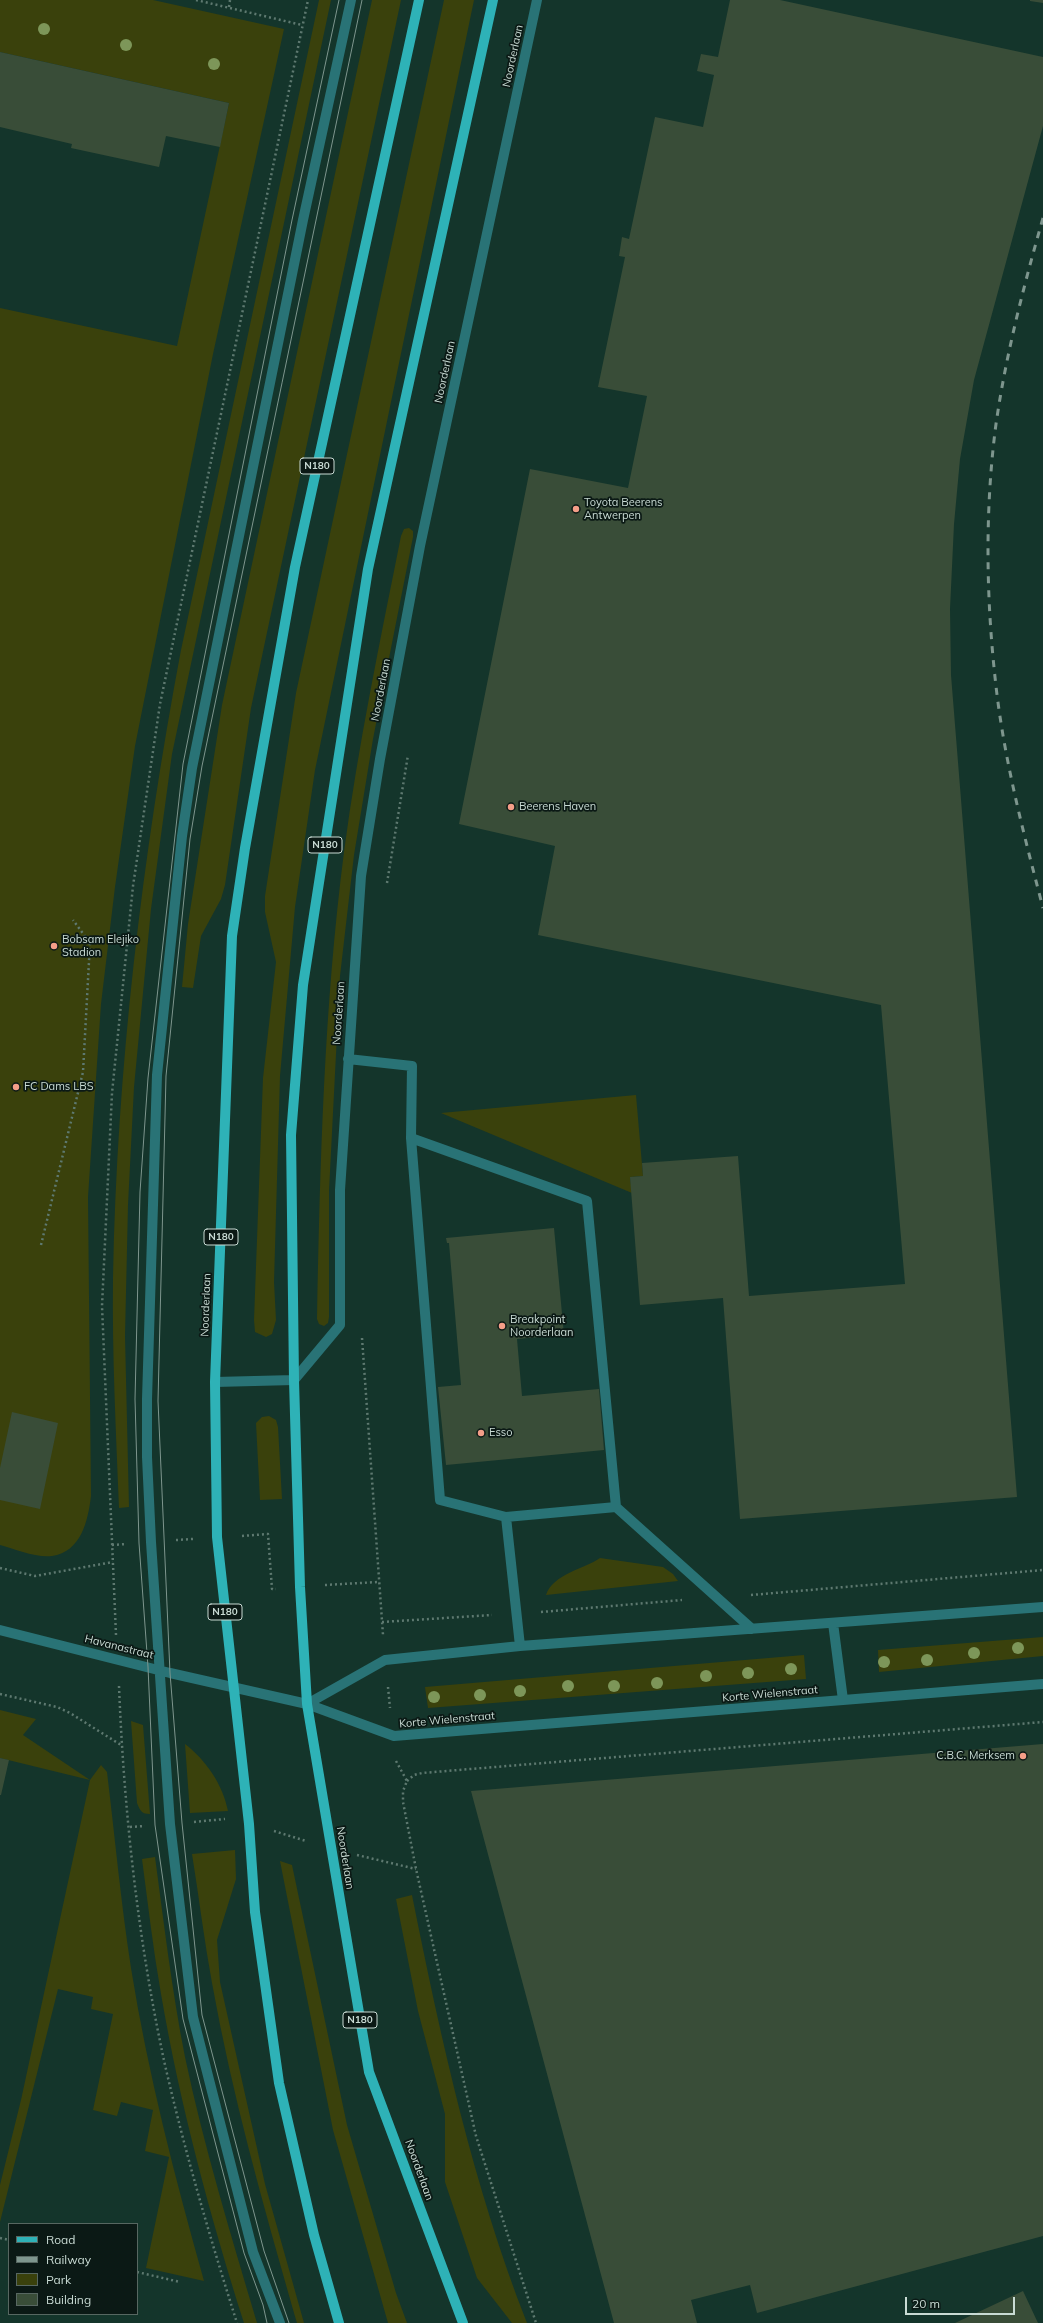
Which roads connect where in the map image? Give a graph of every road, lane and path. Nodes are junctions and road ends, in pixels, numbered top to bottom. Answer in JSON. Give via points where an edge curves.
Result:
{"nodes":[{"id":1,"x":196,"y":0,"type":"edge"},
{"id":2,"x":230,"y":0,"type":"edge"},
{"id":3,"x":350,"y":0,"type":"edge"},
{"id":4,"x":419,"y":0,"type":"edge"},
{"id":5,"x":493,"y":0,"type":"edge"},
{"id":6,"x":537,"y":0,"type":"edge"},
{"id":7,"x":229,"y":7,"type":"junction"},
{"id":8,"x":302,"y":25,"type":"dead end"},
{"id":9,"x":409,"y":748,"type":"dead end"},
{"id":10,"x":386,"y":889,"type":"dead end"},
{"id":11,"x":73,"y":920,"type":"dead end"},
{"id":12,"x":348,"y":1059,"type":"junction"},
{"id":13,"x":411,"y":1138,"type":"junction"},
{"id":14,"x":41,"y":1245,"type":"dead end"},
{"id":15,"x":361,"y":1330,"type":"dead end"},
{"id":16,"x":294,"y":1380,"type":"junction"},
{"id":17,"x":215,"y":1382,"type":"junction"},
{"id":18,"x":616,"y":1507,"type":"junction"},
{"id":19,"x":506,"y":1517,"type":"junction"},
{"id":20,"x":217,"y":1537,"type":"junction"},
{"id":21,"x":151,"y":1542,"type":"junction"},
{"id":22,"x":112,"y":1544,"type":"dead end"},
{"id":23,"x":113,"y":1562,"type":"dead end"},
{"id":24,"x":0,"y":1568,"type":"edge"},
{"id":25,"x":378,"y":1582,"type":"junction"},
{"id":26,"x":300,"y":1587,"type":"junction"},
{"id":27,"x":1043,"y":1607,"type":"edge"},
{"id":28,"x":833,"y":1623,"type":"junction"},
{"id":29,"x":752,"y":1629,"type":"junction"},
{"id":30,"x":0,"y":1630,"type":"edge"},
{"id":31,"x":520,"y":1646,"type":"junction"},
{"id":32,"x":385,"y":1660,"type":"junction"},
{"id":33,"x":159,"y":1670,"type":"junction"},
{"id":34,"x":1043,"y":1684,"type":"edge"},
{"id":35,"x":233,"y":1687,"type":"junction"},
{"id":36,"x":0,"y":1694,"type":"edge"},
{"id":37,"x":844,"y":1700,"type":"junction"},
{"id":38,"x":308,"y":1704,"type":"junction"},
{"id":39,"x":1043,"y":1722,"type":"edge"},
{"id":40,"x":394,"y":1736,"type":"junction"},
{"id":41,"x":121,"y":1746,"type":"dead end"},
{"id":42,"x":407,"y":1781,"type":"junction"},
{"id":43,"x":138,"y":2272,"type":"edge"},
{"id":44,"x":180,"y":2282,"type":"dead end"},
{"id":45,"x":280,"y":2323,"type":"edge"},
{"id":46,"x":339,"y":2323,"type":"edge"},
{"id":47,"x":463,"y":2323,"type":"edge"},
{"id":48,"x":536,"y":2323,"type":"edge"}],
"edges":[{"from":1,"to":7,"type":"path"},
{"from":2,"to":7,"type":"path"},
{"from":3,"to":21,"type":"street","via":[[204,701],[182,836],[157,1075],[152,1182],[147,1399]]},
{"from":4,"to":17,"type":"main road","name":"Noorderlaan","number":"N180","via":[[295,567],[232,936]]},
{"from":5,"to":16,"type":"main road","name":"Noorderlaan","number":"N180","via":[[368,569],[303,985],[291,1134]]},
{"from":6,"to":12,"type":"street","name":"Noorderlaan","via":[[420,546],[380,759],[361,876]]},
{"from":7,"to":8,"type":"path"},
{"from":9,"to":10,"type":"path"},
{"from":11,"to":14,"type":"path","via":[[90,943],[83,1072]]},
{"from":12,"to":13,"type":"street","via":[[412,1066]]},
{"from":12,"to":16,"type":"street","name":"Noorderlaan","via":[[340,1190],[340,1324]]},
{"from":13,"to":18,"type":"street","via":[[587,1200]]},
{"from":13,"to":19,"type":"street","via":[[440,1500]]},
{"from":15,"to":25,"type":"path"},
{"from":16,"to":17,"type":"street"},
{"from":16,"to":26,"type":"main road","name":"Noorderlaan","number":"N180"},
{"from":17,"to":20,"type":"main road","name":"Noorderlaan","number":"N180"},
{"from":18,"to":19,"type":"street"},
{"from":18,"to":29,"type":"street"},
{"from":19,"to":31,"type":"street"},
{"from":20,"to":21,"type":"path"},
{"from":20,"to":26,"type":"path","via":[[268,1534],[272,1589]]},
{"from":20,"to":35,"type":"main road","name":"Noorderlaan","number":"N180"},
{"from":21,"to":22,"type":"path"},
{"from":21,"to":33,"type":"street"},
{"from":23,"to":24,"type":"path","via":[[35,1576]]},
{"from":25,"to":26,"type":"path"},
{"from":25,"to":32,"type":"path"},
{"from":26,"to":38,"type":"main road","name":"Noorderlaan","number":"N180"},
{"from":27,"to":28,"type":"street"},
{"from":28,"to":29,"type":"street"},
{"from":28,"to":37,"type":"street"},
{"from":29,"to":31,"type":"street"},
{"from":30,"to":33,"type":"street","name":"Havanastraat"},
{"from":31,"to":32,"type":"street"},
{"from":32,"to":38,"type":"street"},
{"from":32,"to":40,"type":"path"},
{"from":33,"to":35,"type":"street","name":"Havanastraat"},
{"from":33,"to":45,"type":"street","via":[[170,1824],[193,2017],[253,2252]]},
{"from":34,"to":37,"type":"street","name":"Korte Wielenstraat"},
{"from":35,"to":38,"type":"street","name":"Havanastraat"},
{"from":35,"to":46,"type":"main road","name":"Noorderlaan","number":"N180","via":[[249,1824],[255,1912],[279,2083],[314,2235]]},
{"from":36,"to":41,"type":"path","via":[[57,1707]]},
{"from":37,"to":40,"type":"street","name":"Korte Wielenstraat"},
{"from":38,"to":40,"type":"street","name":"Korte Wielenstraat"},
{"from":38,"to":47,"type":"main road","name":"Noorderlaan","number":"N180","via":[[369,2072]]},
{"from":39,"to":42,"type":"path","via":[[422,1773]]},
{"from":40,"to":42,"type":"path","via":[[396,1765]]},
{"from":42,"to":48,"type":"path","via":[[403,1791],[403,1802],[414,1862],[476,2136]]},
{"from":43,"to":44,"type":"path"}]}
